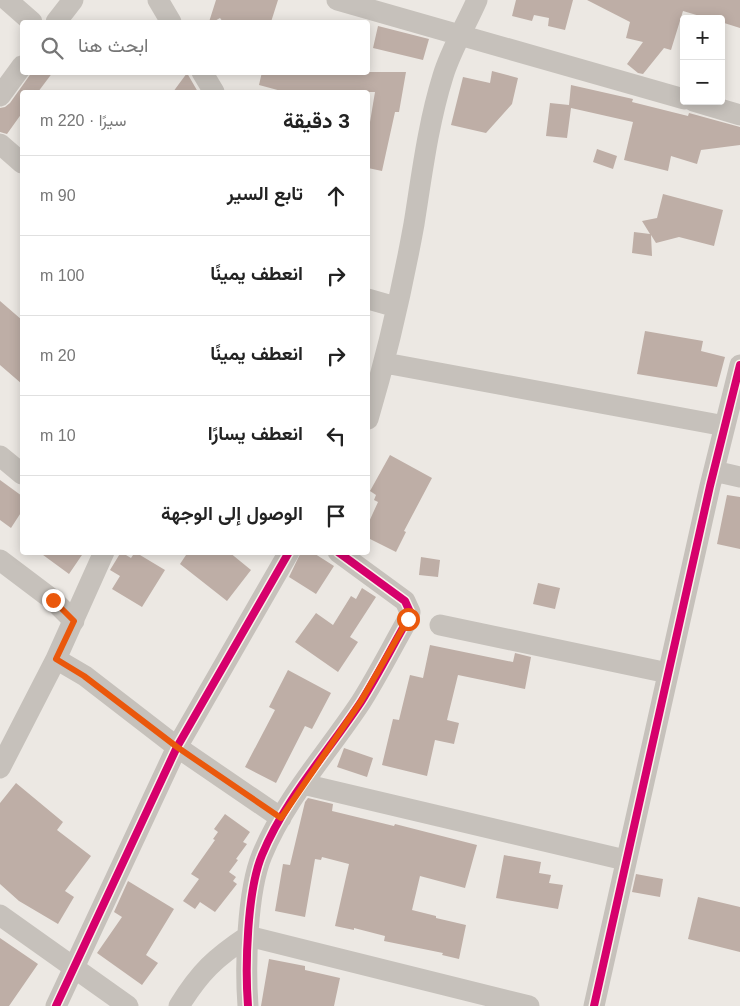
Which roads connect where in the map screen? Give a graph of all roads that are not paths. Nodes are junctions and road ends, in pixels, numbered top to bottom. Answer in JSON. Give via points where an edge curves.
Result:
{"nodes":[{"id":1,"x":7,"y":0,"type":"edge"},
{"id":2,"x":72,"y":0,"type":"edge"},
{"id":3,"x":158,"y":0,"type":"edge"},
{"id":4,"x":337,"y":0,"type":"edge"},
{"id":5,"x":477,"y":0,"type":"edge"},
{"id":6,"x":30,"y":20,"type":"edge"},
{"id":7,"x":57,"y":20,"type":"edge"},
{"id":8,"x":171,"y":20,"type":"edge"},
{"id":9,"x":461,"y":35,"type":"junction"},
{"id":10,"x":20,"y":69,"type":"edge"},
{"id":11,"x":204,"y":75,"type":"edge"},
{"id":12,"x":213,"y":90,"type":"edge"},
{"id":13,"x":0,"y":96,"type":"edge"},
{"id":14,"x":680,"y":98,"type":"edge"},
{"id":15,"x":706,"y":105,"type":"edge"},
{"id":16,"x":740,"y":115,"type":"edge"},
{"id":17,"x":0,"y":144,"type":"edge"},
{"id":18,"x":20,"y":161,"type":"edge"},
{"id":19,"x":370,"y":300,"type":"edge"},
{"id":20,"x":396,"y":307,"type":"junction"},
{"id":21,"x":384,"y":363,"type":"junction"},
{"id":22,"x":740,"y":365,"type":"edge"},
{"id":23,"x":370,"y":412,"type":"edge"},
{"id":24,"x":725,"y":426,"type":"junction"},
{"id":25,"x":0,"y":456,"type":"edge"},
{"id":26,"x":714,"y":471,"type":"junction"},
{"id":27,"x":20,"y":472,"type":"edge"},
{"id":28,"x":740,"y":477,"type":"edge"},
{"id":29,"x":103,"y":555,"type":"edge"},
{"id":30,"x":287,"y":555,"type":"edge"},
{"id":31,"x":342,"y":555,"type":"edge"},
{"id":32,"x":0,"y":560,"type":"edge"},
{"id":33,"x":74,"y":621,"type":"junction"},
{"id":34,"x":440,"y":625,"type":"dead end"},
{"id":35,"x":56,"y":659,"type":"junction"},
{"id":36,"x":668,"y":673,"type":"junction"},
{"id":37,"x":177,"y":747,"type":"junction"},
{"id":38,"x":0,"y":768,"type":"edge"},
{"id":39,"x":303,"y":784,"type":"junction"},
{"id":40,"x":281,"y":818,"type":"junction"},
{"id":41,"x":625,"y":860,"type":"junction"},
{"id":42,"x":0,"y":914,"type":"edge"},
{"id":43,"x":248,"y":936,"type":"junction"},
{"id":44,"x":74,"y":966,"type":"junction"},
{"id":45,"x":56,"y":1006,"type":"edge"},
{"id":46,"x":128,"y":1006,"type":"edge"},
{"id":47,"x":179,"y":1006,"type":"edge"},
{"id":48,"x":248,"y":1006,"type":"edge"},
{"id":49,"x":529,"y":1006,"type":"edge"},
{"id":50,"x":594,"y":1006,"type":"edge"}],
"edges":[{"from":1,"to":6,"type":"street"},
{"from":2,"to":7,"type":"street"},
{"from":3,"to":8,"type":"street"},
{"from":4,"to":9,"type":"street"},
{"from":5,"to":9,"type":"street"},
{"from":9,"to":14,"type":"street"},
{"from":9,"to":20,"type":"street","via":[[443,73],[431,117]]},
{"from":10,"to":13,"type":"street"},
{"from":11,"to":12,"type":"street"},
{"from":15,"to":16,"type":"street"},
{"from":17,"to":18,"type":"street"},
{"from":19,"to":20,"type":"street"},
{"from":20,"to":21,"type":"street"},
{"from":21,"to":23,"type":"street"},
{"from":21,"to":24,"type":"street"},
{"from":22,"to":24,"type":"street"},
{"from":24,"to":26,"type":"street"},
{"from":25,"to":27,"type":"street"},
{"from":26,"to":28,"type":"street"},
{"from":26,"to":36,"type":"street"},
{"from":29,"to":33,"type":"street"},
{"from":30,"to":37,"type":"street"},
{"from":31,"to":39,"type":"street","via":[[405,601],[410,612],[361,701]]},
{"from":32,"to":33,"type":"street","via":[[53,600]]},
{"from":33,"to":35,"type":"street"},
{"from":34,"to":36,"type":"street"},
{"from":35,"to":37,"type":"street","via":[[84,676]]},
{"from":35,"to":38,"type":"street"},
{"from":36,"to":41,"type":"street"},
{"from":37,"to":40,"type":"street"},
{"from":37,"to":44,"type":"street"},
{"from":39,"to":40,"type":"street"},
{"from":39,"to":41,"type":"street"},
{"from":40,"to":43,"type":"street","via":[[262,856]]},
{"from":41,"to":50,"type":"street"},
{"from":42,"to":44,"type":"street"},
{"from":43,"to":47,"type":"street","via":[[195,980]]},
{"from":43,"to":48,"type":"street"},
{"from":43,"to":49,"type":"street"},
{"from":44,"to":45,"type":"street"},
{"from":44,"to":46,"type":"street"}]}
